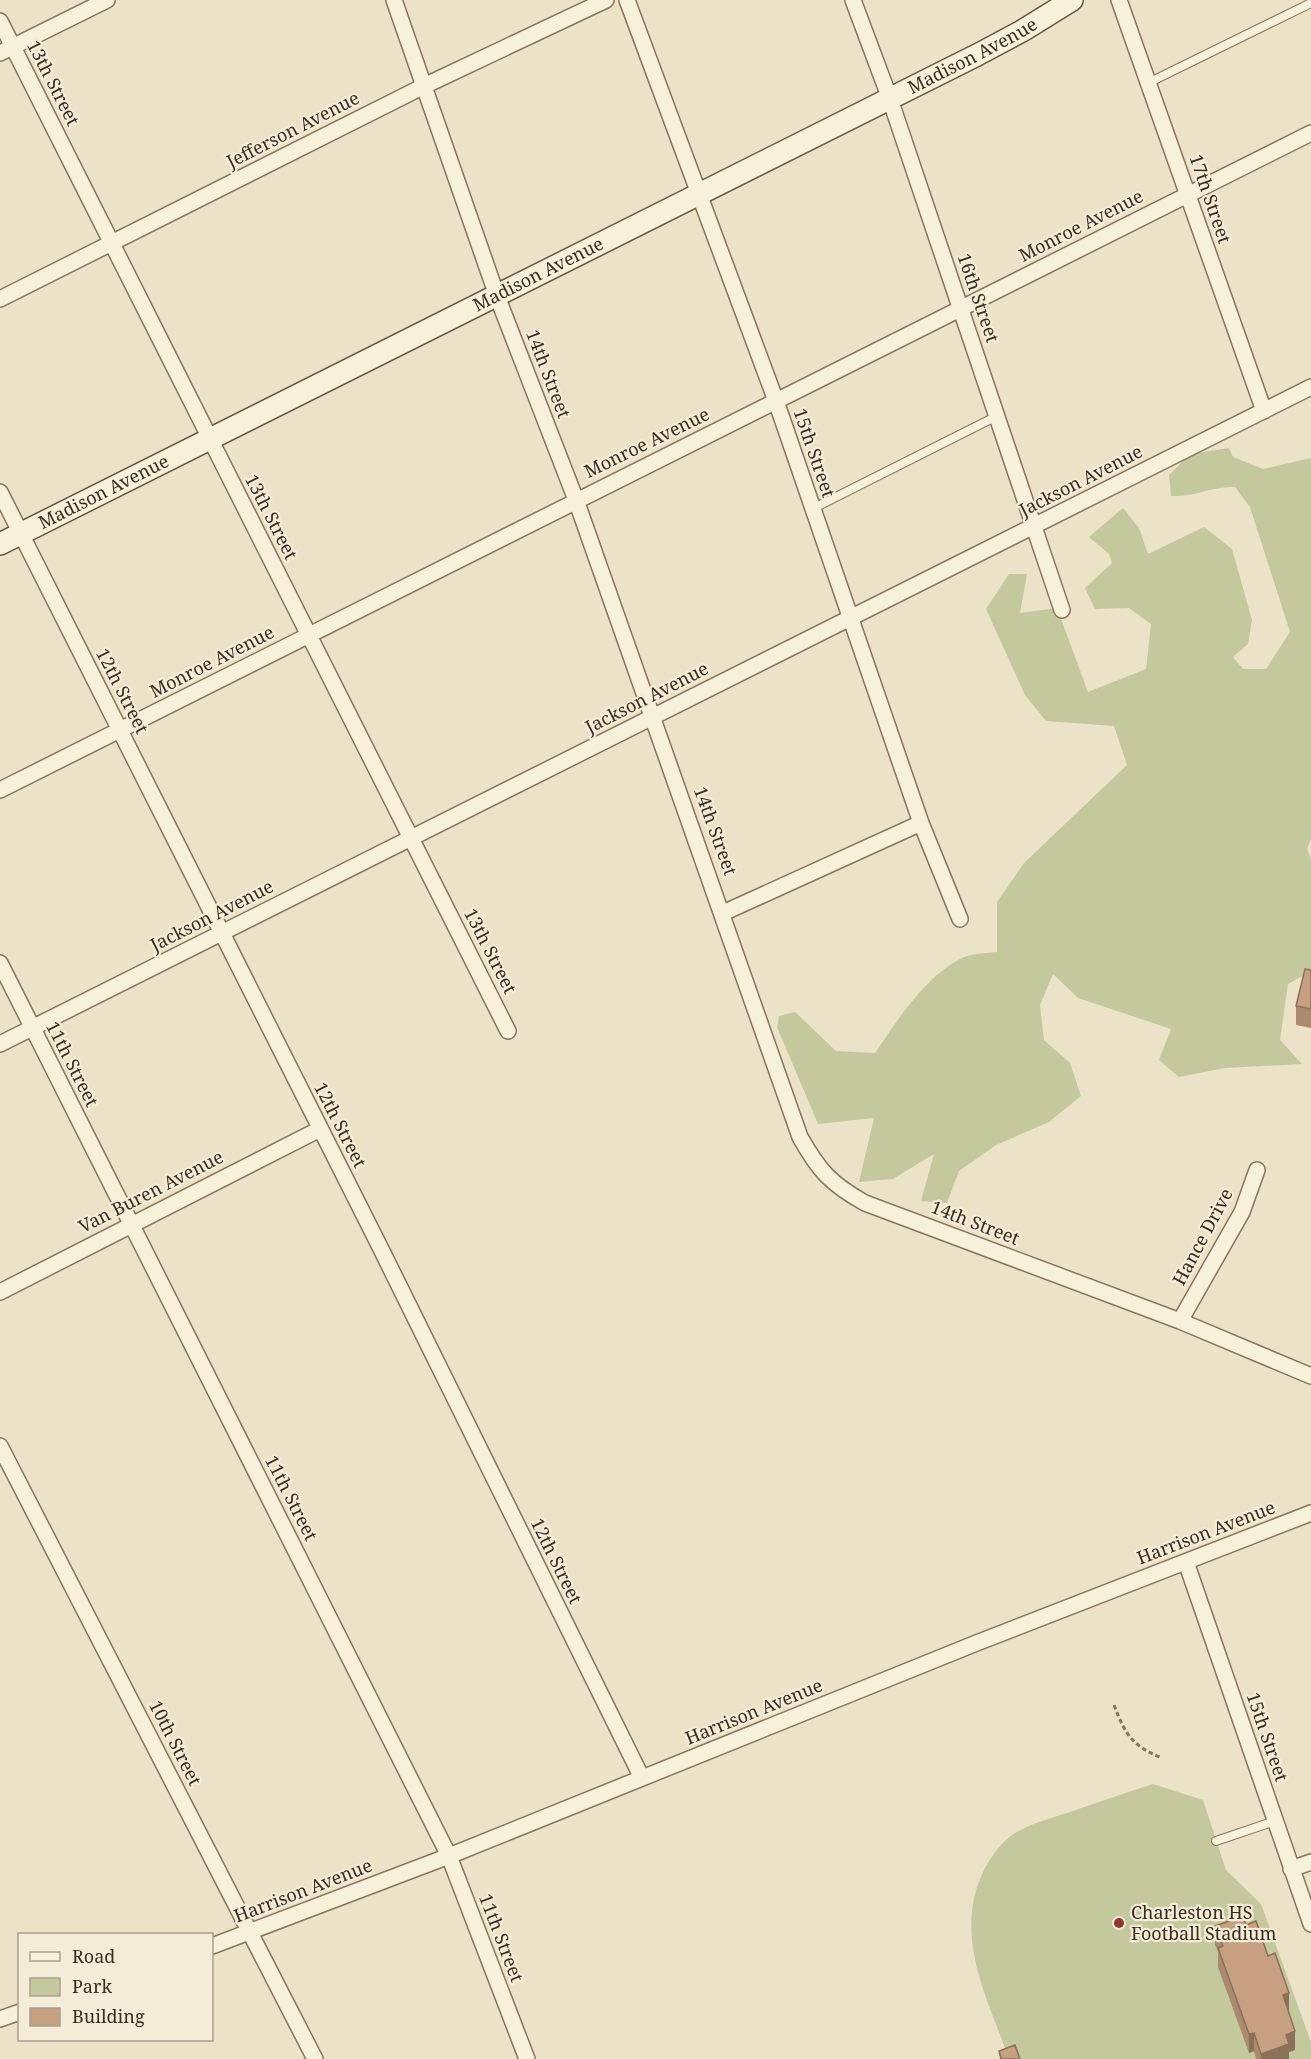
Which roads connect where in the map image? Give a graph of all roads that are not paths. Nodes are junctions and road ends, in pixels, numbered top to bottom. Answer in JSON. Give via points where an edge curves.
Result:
{"nodes":[{"id":1,"x":107,"y":0,"type":"edge"},
{"id":2,"x":394,"y":0,"type":"edge"},
{"id":3,"x":606,"y":0,"type":"edge"},
{"id":4,"x":627,"y":0,"type":"edge"},
{"id":5,"x":852,"y":0,"type":"edge"},
{"id":6,"x":1072,"y":0,"type":"edge"},
{"id":7,"x":1119,"y":0,"type":"edge"},
{"id":8,"x":1311,"y":3,"type":"edge"},
{"id":9,"x":0,"y":21,"type":"edge"},
{"id":10,"x":6,"y":50,"type":"edge"},
{"id":11,"x":1148,"y":83,"type":"junction"},
{"id":12,"x":424,"y":86,"type":"junction"},
{"id":13,"x":890,"y":99,"type":"junction"},
{"id":14,"x":1311,"y":133,"type":"edge"},
{"id":15,"x":699,"y":195,"type":"junction"},
{"id":16,"x":1188,"y":195,"type":"junction"},
{"id":17,"x":111,"y":243,"type":"junction"},
{"id":18,"x":497,"y":296,"type":"junction"},
{"id":19,"x":0,"y":299,"type":"edge"},
{"id":20,"x":961,"y":309,"type":"junction"},
{"id":21,"x":1311,"y":387,"type":"edge"},
{"id":22,"x":776,"y":401,"type":"junction"},
{"id":23,"x":1264,"y":411,"type":"junction"},
{"id":24,"x":997,"y":416,"type":"junction"},
{"id":25,"x":210,"y":439,"type":"junction"},
{"id":26,"x":0,"y":492,"type":"edge"},
{"id":27,"x":576,"y":500,"type":"junction"},
{"id":28,"x":812,"y":509,"type":"junction"},
{"id":29,"x":1034,"y":526,"type":"junction"},
{"id":30,"x":21,"y":534,"type":"junction"},
{"id":31,"x":0,"y":544,"type":"edge"},
{"id":32,"x":1062,"y":610,"type":"dead end"},
{"id":33,"x":849,"y":619,"type":"junction"},
{"id":34,"x":309,"y":635,"type":"junction"},
{"id":35,"x":653,"y":717,"type":"junction"},
{"id":36,"x":120,"y":730,"type":"junction"},
{"id":37,"x":0,"y":790,"type":"edge"},
{"id":38,"x":921,"y":823,"type":"junction"},
{"id":39,"x":411,"y":838,"type":"junction"},
{"id":40,"x":723,"y":913,"type":"junction"},
{"id":41,"x":960,"y":919,"type":"dead end"},
{"id":42,"x":222,"y":933,"type":"junction"},
{"id":43,"x":0,"y":963,"type":"edge"},
{"id":44,"x":33,"y":1028,"type":"junction"},
{"id":45,"x":508,"y":1030,"type":"dead end"},
{"id":46,"x":0,"y":1044,"type":"edge"},
{"id":47,"x":320,"y":1129,"type":"junction"},
{"id":48,"x":1257,"y":1170,"type":"dead end"},
{"id":49,"x":131,"y":1223,"type":"junction"},
{"id":50,"x":0,"y":1292,"type":"edge"},
{"id":51,"x":1180,"y":1322,"type":"junction"},
{"id":52,"x":1311,"y":1376,"type":"edge"},
{"id":53,"x":0,"y":1446,"type":"edge"},
{"id":54,"x":1311,"y":1513,"type":"edge"},
{"id":55,"x":1186,"y":1562,"type":"junction"},
{"id":56,"x":642,"y":1778,"type":"junction"},
{"id":57,"x":1275,"y":1821,"type":"junction"},
{"id":58,"x":1216,"y":1841,"type":"dead end"},
{"id":59,"x":449,"y":1856,"type":"junction"},
{"id":60,"x":1311,"y":1862,"type":"edge"},
{"id":61,"x":1292,"y":1869,"type":"junction"},
{"id":62,"x":1311,"y":1924,"type":"edge"},
{"id":63,"x":251,"y":1932,"type":"junction"},
{"id":64,"x":213,"y":1946,"type":"edge"},
{"id":65,"x":18,"y":2013,"type":"edge"},
{"id":66,"x":0,"y":2019,"type":"edge"},
{"id":67,"x":315,"y":2059,"type":"edge"},
{"id":68,"x":527,"y":2059,"type":"edge"}],
"edges":[{"from":1,"to":10,"type":"street"},
{"from":2,"to":12,"type":"street","name":"14th Street"},
{"from":3,"to":12,"type":"street","name":"Jefferson Avenue"},
{"from":4,"to":15,"type":"street","name":"15th Street"},
{"from":5,"to":13,"type":"street","name":"16th Street"},
{"from":6,"to":13,"type":"street","name":"Madison Avenue","via":[[1022,32]]},
{"from":7,"to":11,"type":"street","name":"17th Street"},
{"from":8,"to":11,"type":"lane"},
{"from":9,"to":10,"type":"street","name":"13th Street"},
{"from":10,"to":17,"type":"street","name":"13th Street"},
{"from":11,"to":16,"type":"street","name":"17th Street"},
{"from":12,"to":17,"type":"street","name":"Jefferson Avenue"},
{"from":12,"to":18,"type":"street","name":"14th Street"},
{"from":13,"to":15,"type":"street","name":"Madison Avenue"},
{"from":13,"to":20,"type":"street","name":"16th Street"},
{"from":14,"to":16,"type":"street","name":"Monroe Avenue"},
{"from":15,"to":18,"type":"street","name":"Madison Avenue"},
{"from":15,"to":22,"type":"street","name":"15th Street"},
{"from":16,"to":20,"type":"street","name":"Monroe Avenue"},
{"from":16,"to":23,"type":"street","name":"17th Street"},
{"from":17,"to":19,"type":"street","name":"Jefferson Avenue"},
{"from":17,"to":25,"type":"street","name":"13th Street"},
{"from":18,"to":25,"type":"street","name":"Madison Avenue"},
{"from":18,"to":27,"type":"street","name":"14th Street"},
{"from":20,"to":22,"type":"street","name":"Monroe Avenue"},
{"from":20,"to":24,"type":"street","name":"16th Street"},
{"from":21,"to":23,"type":"street","name":"Jackson Avenue"},
{"from":22,"to":27,"type":"street","name":"Monroe Avenue"},
{"from":22,"to":28,"type":"street","name":"15th Street"},
{"from":23,"to":29,"type":"street","name":"Jackson Avenue"},
{"from":24,"to":28,"type":"lane"},
{"from":24,"to":29,"type":"street","name":"16th Street"},
{"from":25,"to":30,"type":"street","name":"Madison Avenue"},
{"from":25,"to":34,"type":"street","name":"13th Street"},
{"from":26,"to":30,"type":"street","name":"12th Street"},
{"from":27,"to":34,"type":"street","name":"Monroe Avenue"},
{"from":27,"to":35,"type":"street","name":"14th Street"},
{"from":28,"to":33,"type":"street","name":"15th Street"},
{"from":29,"to":32,"type":"street","name":"16th Street"},
{"from":29,"to":33,"type":"street","name":"Jackson Avenue"},
{"from":30,"to":31,"type":"street","name":"Madison Avenue"},
{"from":30,"to":36,"type":"street","name":"12th Street"},
{"from":33,"to":35,"type":"street","name":"Jackson Avenue"},
{"from":33,"to":38,"type":"street","name":"15th Street"},
{"from":34,"to":36,"type":"street","name":"Monroe Avenue"},
{"from":34,"to":39,"type":"street","name":"13th Street"},
{"from":35,"to":39,"type":"street","name":"Jackson Avenue"},
{"from":35,"to":40,"type":"street","name":"14th Street"},
{"from":36,"to":37,"type":"street","name":"Monroe Avenue"},
{"from":36,"to":42,"type":"street","name":"12th Street"},
{"from":38,"to":40,"type":"street"},
{"from":38,"to":41,"type":"street","name":"15th Street"},
{"from":39,"to":42,"type":"street","name":"Jackson Avenue"},
{"from":39,"to":45,"type":"street","name":"13th Street"},
{"from":40,"to":51,"type":"street","name":"14th Street","via":[[800,1137],[816,1166],[837,1187],[865,1203]]},
{"from":42,"to":44,"type":"street","name":"Jackson Avenue"},
{"from":42,"to":47,"type":"street","name":"12th Street"},
{"from":43,"to":44,"type":"street","name":"11th Street"},
{"from":44,"to":46,"type":"street","name":"Jackson Avenue"},
{"from":44,"to":49,"type":"street","name":"11th Street"},
{"from":47,"to":49,"type":"street","name":"Van Buren Avenue"},
{"from":47,"to":56,"type":"street","name":"12th Street"},
{"from":48,"to":51,"type":"street","name":"Hance Drive","via":[[1242,1212]]},
{"from":49,"to":50,"type":"street","name":"Van Buren Avenue"},
{"from":49,"to":59,"type":"street","name":"11th Street"},
{"from":51,"to":52,"type":"street","name":"14th Street"},
{"from":53,"to":63,"type":"street","name":"10th Street"},
{"from":54,"to":55,"type":"street","name":"Harrison Avenue"},
{"from":55,"to":56,"type":"street","name":"Harrison Avenue"},
{"from":55,"to":57,"type":"street","name":"15th Street"},
{"from":56,"to":59,"type":"street","name":"Harrison Avenue"},
{"from":57,"to":58,"type":"lane"},
{"from":57,"to":61,"type":"street","name":"15th Street"},
{"from":59,"to":63,"type":"street","name":"Harrison Avenue"},
{"from":59,"to":68,"type":"street","name":"11th Street"},
{"from":60,"to":61,"type":"street"},
{"from":61,"to":62,"type":"street","name":"15th Street"},
{"from":63,"to":64,"type":"street","name":"Harrison Avenue"},
{"from":63,"to":67,"type":"street","name":"10th Street"},
{"from":65,"to":66,"type":"street"}]}
